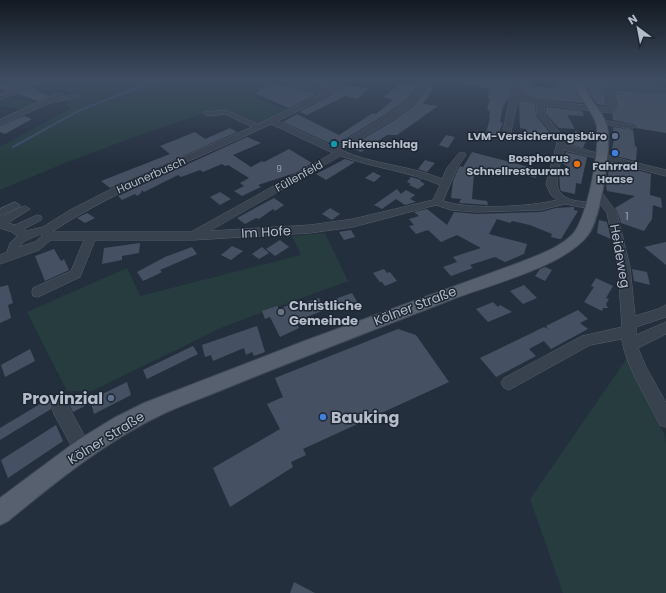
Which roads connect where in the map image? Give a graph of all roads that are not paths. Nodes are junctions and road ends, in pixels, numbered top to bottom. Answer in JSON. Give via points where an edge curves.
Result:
{"nodes":[{"id":1,"x":33,"y":108,"type":"edge"},
{"id":2,"x":297,"y":108,"type":"edge"},
{"id":3,"x":403,"y":108,"type":"edge"},
{"id":4,"x":512,"y":108,"type":"edge"},
{"id":5,"x":540,"y":108,"type":"edge"},
{"id":6,"x":565,"y":108,"type":"edge"},
{"id":7,"x":593,"y":108,"type":"edge"},
{"id":8,"x":612,"y":108,"type":"edge"},
{"id":9,"x":208,"y":114,"type":"dead end"},
{"id":10,"x":597,"y":115,"type":"junction"},
{"id":11,"x":272,"y":120,"type":"junction"},
{"id":12,"x":0,"y":123,"type":"edge"},
{"id":13,"x":259,"y":127,"type":"junction"},
{"id":14,"x":631,"y":127,"type":"dead end"},
{"id":15,"x":506,"y":136,"type":"dead end"},
{"id":16,"x":560,"y":147,"type":"junction"},
{"id":17,"x":337,"y":152,"type":"junction"},
{"id":18,"x":462,"y":155,"type":"dead end"},
{"id":19,"x":600,"y":157,"type":"junction"},
{"id":20,"x":662,"y":161,"type":"dead end"},
{"id":21,"x":665,"y":173,"type":"edge"},
{"id":22,"x":444,"y":183,"type":"junction"},
{"id":23,"x":596,"y":192,"type":"junction"},
{"id":24,"x":560,"y":198,"type":"junction"},
{"id":25,"x":437,"y":202,"type":"junction"},
{"id":26,"x":591,"y":206,"type":"junction"},
{"id":27,"x":0,"y":213,"type":"edge"},
{"id":28,"x":37,"y":218,"type":"dead end"},
{"id":29,"x":0,"y":223,"type":"edge"},
{"id":30,"x":16,"y":229,"type":"junction"},
{"id":31,"x":47,"y":233,"type":"junction"},
{"id":32,"x":25,"y":236,"type":"junction"},
{"id":33,"x":91,"y":236,"type":"junction"},
{"id":34,"x":193,"y":236,"type":"junction"},
{"id":35,"x":15,"y":252,"type":"junction"},
{"id":36,"x":0,"y":260,"type":"edge"},
{"id":37,"x":38,"y":292,"type":"dead end"},
{"id":38,"x":666,"y":310,"type":"edge"},
{"id":39,"x":666,"y":328,"type":"edge"},
{"id":40,"x":629,"y":334,"type":"junction"},
{"id":41,"x":509,"y":383,"type":"dead end"},
{"id":42,"x":60,"y":408,"type":"dead end"},
{"id":43,"x":666,"y":419,"type":"edge"},
{"id":44,"x":83,"y":450,"type":"junction"},
{"id":45,"x":0,"y":513,"type":"edge"}],
"edges":[{"from":1,"to":12,"type":"street"},
{"from":2,"to":11,"type":"street","name":"Haunerbusch"},
{"from":3,"to":17,"type":"street","name":"Füllenfeld"},
{"from":4,"to":15,"type":"street"},
{"from":5,"to":16,"type":"street","via":[[541,115],[560,137]]},
{"from":6,"to":10,"type":"street"},
{"from":7,"to":10,"type":"main road","name":"Kölner Straße"},
{"from":8,"to":10,"type":"street","via":[[612,110]]},
{"from":9,"to":13,"type":"street","via":[[226,112]]},
{"from":10,"to":14,"type":"street"},
{"from":10,"to":19,"type":"main road","name":"Kölner Straße","via":[[603,134]]},
{"from":11,"to":13,"type":"street","name":"Haunerbusch"},
{"from":11,"to":17,"type":"street"},
{"from":13,"to":31,"type":"street","name":"Haunerbusch","via":[[99,198]]},
{"from":16,"to":19,"type":"street"},
{"from":16,"to":24,"type":"street","via":[[551,184]]},
{"from":17,"to":22,"type":"street","via":[[368,163],[425,175]]},
{"from":17,"to":34,"type":"street","name":"Füllenfeld"},
{"from":18,"to":22,"type":"street"},
{"from":19,"to":21,"type":"street"},
{"from":19,"to":23,"type":"main road","name":"Kölner Straße"},
{"from":20,"to":21,"type":"street"},
{"from":22,"to":25,"type":"street"},
{"from":23,"to":26,"type":"main road","name":"Kölner Straße"},
{"from":23,"to":40,"type":"street","name":"Heideweg","via":[[612,213],[624,266]]},
{"from":24,"to":25,"type":"street","name":"Im Hofe","via":[[541,207],[477,209]]},
{"from":24,"to":26,"type":"street","name":"Im Hofe"},
{"from":25,"to":34,"type":"street","name":"Im Hofe","via":[[354,223],[310,229]]},
{"from":26,"to":44,"type":"main road","name":"Kölner Straße","via":[[584,231],[575,242],[560,250],[142,414]]},
{"from":27,"to":29,"type":"street","via":[[20,207]]},
{"from":28,"to":30,"type":"street"},
{"from":29,"to":30,"type":"street"},
{"from":30,"to":32,"type":"street"},
{"from":31,"to":32,"type":"street"},
{"from":31,"to":33,"type":"street","name":"Im Hofe"},
{"from":31,"to":35,"type":"street","via":[[33,247]]},
{"from":32,"to":35,"type":"street","via":[[14,245],[12,250]]},
{"from":33,"to":34,"type":"street","name":"Im Hofe"},
{"from":33,"to":37,"type":"street","via":[[76,274]]},
{"from":35,"to":36,"type":"street"},
{"from":38,"to":40,"type":"street"},
{"from":39,"to":40,"type":"street"},
{"from":40,"to":41,"type":"street","via":[[587,340]]},
{"from":40,"to":43,"type":"street","name":"Heideweg","via":[[640,370]]},
{"from":42,"to":44,"type":"street"},
{"from":44,"to":45,"type":"main road","name":"Kölner Straße"}]}
